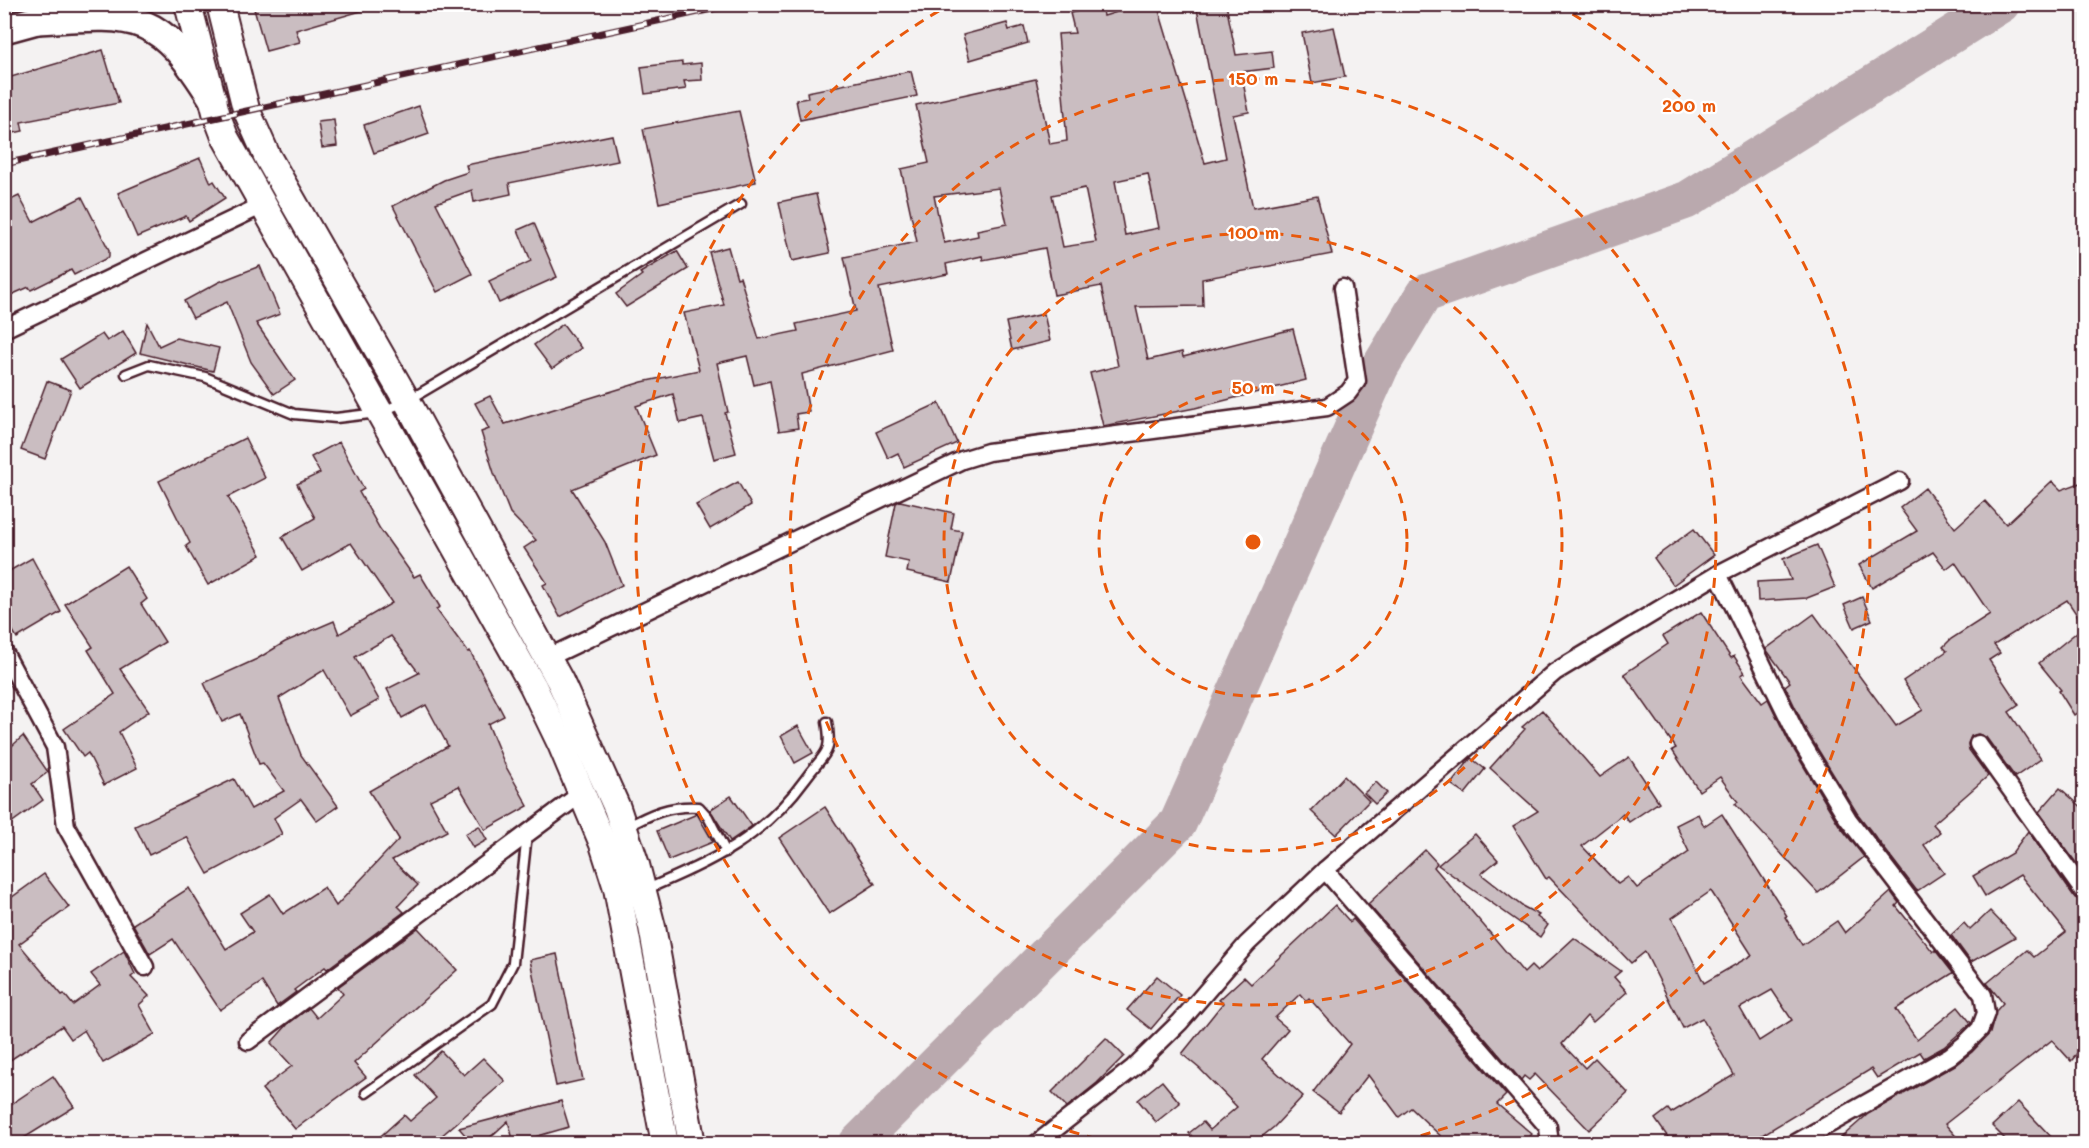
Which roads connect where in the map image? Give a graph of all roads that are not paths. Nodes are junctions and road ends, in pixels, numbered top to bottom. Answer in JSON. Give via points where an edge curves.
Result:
{"nodes":[{"id":1,"x":94,"y":4,"type":"edge"},
{"id":2,"x":188,"y":4,"type":"edge"},
{"id":3,"x":220,"y":4,"type":"edge"},
{"id":4,"x":38,"y":20,"type":"junction"},
{"id":5,"x":4,"y":29,"type":"edge"},
{"id":6,"x":213,"y":99,"type":"junction"},
{"id":7,"x":741,"y":204,"type":"dead end"},
{"id":8,"x":263,"y":205,"type":"junction"},
{"id":9,"x":1343,"y":288,"type":"dead end"},
{"id":10,"x":4,"y":329,"type":"edge"},
{"id":11,"x":126,"y":374,"type":"dead end"},
{"id":12,"x":407,"y":401,"type":"junction"},
{"id":13,"x":378,"y":413,"type":"junction"},
{"id":14,"x":1900,"y":482,"type":"dead end"},
{"id":15,"x":1718,"y":574,"type":"junction"},
{"id":16,"x":4,"y":652,"type":"edge"},
{"id":17,"x":547,"y":657,"type":"junction"},
{"id":18,"x":827,"y":722,"type":"dead end"},
{"id":19,"x":1978,"y":744,"type":"dead end"},
{"id":20,"x":582,"y":793,"type":"junction"},
{"id":21,"x":624,"y":828,"type":"junction"},
{"id":22,"x":527,"y":834,"type":"junction"},
{"id":23,"x":726,"y":852,"type":"junction"},
{"id":24,"x":1325,"y":870,"type":"junction"},
{"id":25,"x":2085,"y":892,"type":"edge"},
{"id":26,"x":631,"y":894,"type":"junction"},
{"id":27,"x":145,"y":967,"type":"dead end"},
{"id":28,"x":248,"y":1041,"type":"dead end"},
{"id":29,"x":366,"y":1093,"type":"dead end"},
{"id":30,"x":665,"y":1143,"type":"edge"},
{"id":31,"x":692,"y":1143,"type":"edge"},
{"id":32,"x":1036,"y":1143,"type":"edge"},
{"id":33,"x":1550,"y":1143,"type":"edge"},
{"id":34,"x":1794,"y":1143,"type":"edge"}],
"edges":[{"from":1,"to":4,"type":"highway"},
{"from":2,"to":6,"type":"main road"},
{"from":3,"to":12,"type":"main road","via":[[236,74],[255,131]]},
{"from":4,"to":5,"type":"highway"},
{"from":4,"to":6,"type":"highway","via":[[112,16],[152,28],[182,52]]},
{"from":6,"to":8,"type":"main road","via":[[225,137]]},
{"from":7,"to":12,"type":"lane"},
{"from":8,"to":10,"type":"street"},
{"from":8,"to":13,"type":"main road"},
{"from":9,"to":17,"type":"street","via":[[1357,381],[1348,393],[1326,407],[988,452],[962,460]]},
{"from":11,"to":13,"type":"lane","via":[[149,365],[205,376],[294,414],[336,418]]},
{"from":12,"to":13,"type":"lane"},
{"from":12,"to":17,"type":"main road"},
{"from":13,"to":20,"type":"main road","via":[[533,686]]},
{"from":14,"to":15,"type":"street"},
{"from":15,"to":24,"type":"street","via":[[1555,672]]},
{"from":15,"to":34,"type":"street","via":[[1797,735],[1848,819],[1983,995],[1986,1013],[1980,1029],[1950,1056]]},
{"from":16,"to":27,"type":"street","via":[[55,747],[66,826]]},
{"from":17,"to":21,"type":"main road","via":[[594,753]]},
{"from":18,"to":23,"type":"lane","via":[[831,741],[828,753],[787,804],[756,833]]},
{"from":19,"to":25,"type":"street"},
{"from":20,"to":22,"type":"street"},
{"from":20,"to":26,"type":"main road","via":[[603,844]]},
{"from":21,"to":23,"type":"lane","via":[[657,811],[699,807]]},
{"from":21,"to":26,"type":"main road"},
{"from":22,"to":28,"type":"street"},
{"from":22,"to":29,"type":"lane","via":[[513,963],[492,1004]]},
{"from":23,"to":26,"type":"lane"},
{"from":24,"to":32,"type":"street","via":[[1247,944],[1180,1022],[1133,1068]]},
{"from":24,"to":33,"type":"street","via":[[1548,1127]]},
{"from":26,"to":30,"type":"main road"},
{"from":26,"to":31,"type":"main road"}]}
